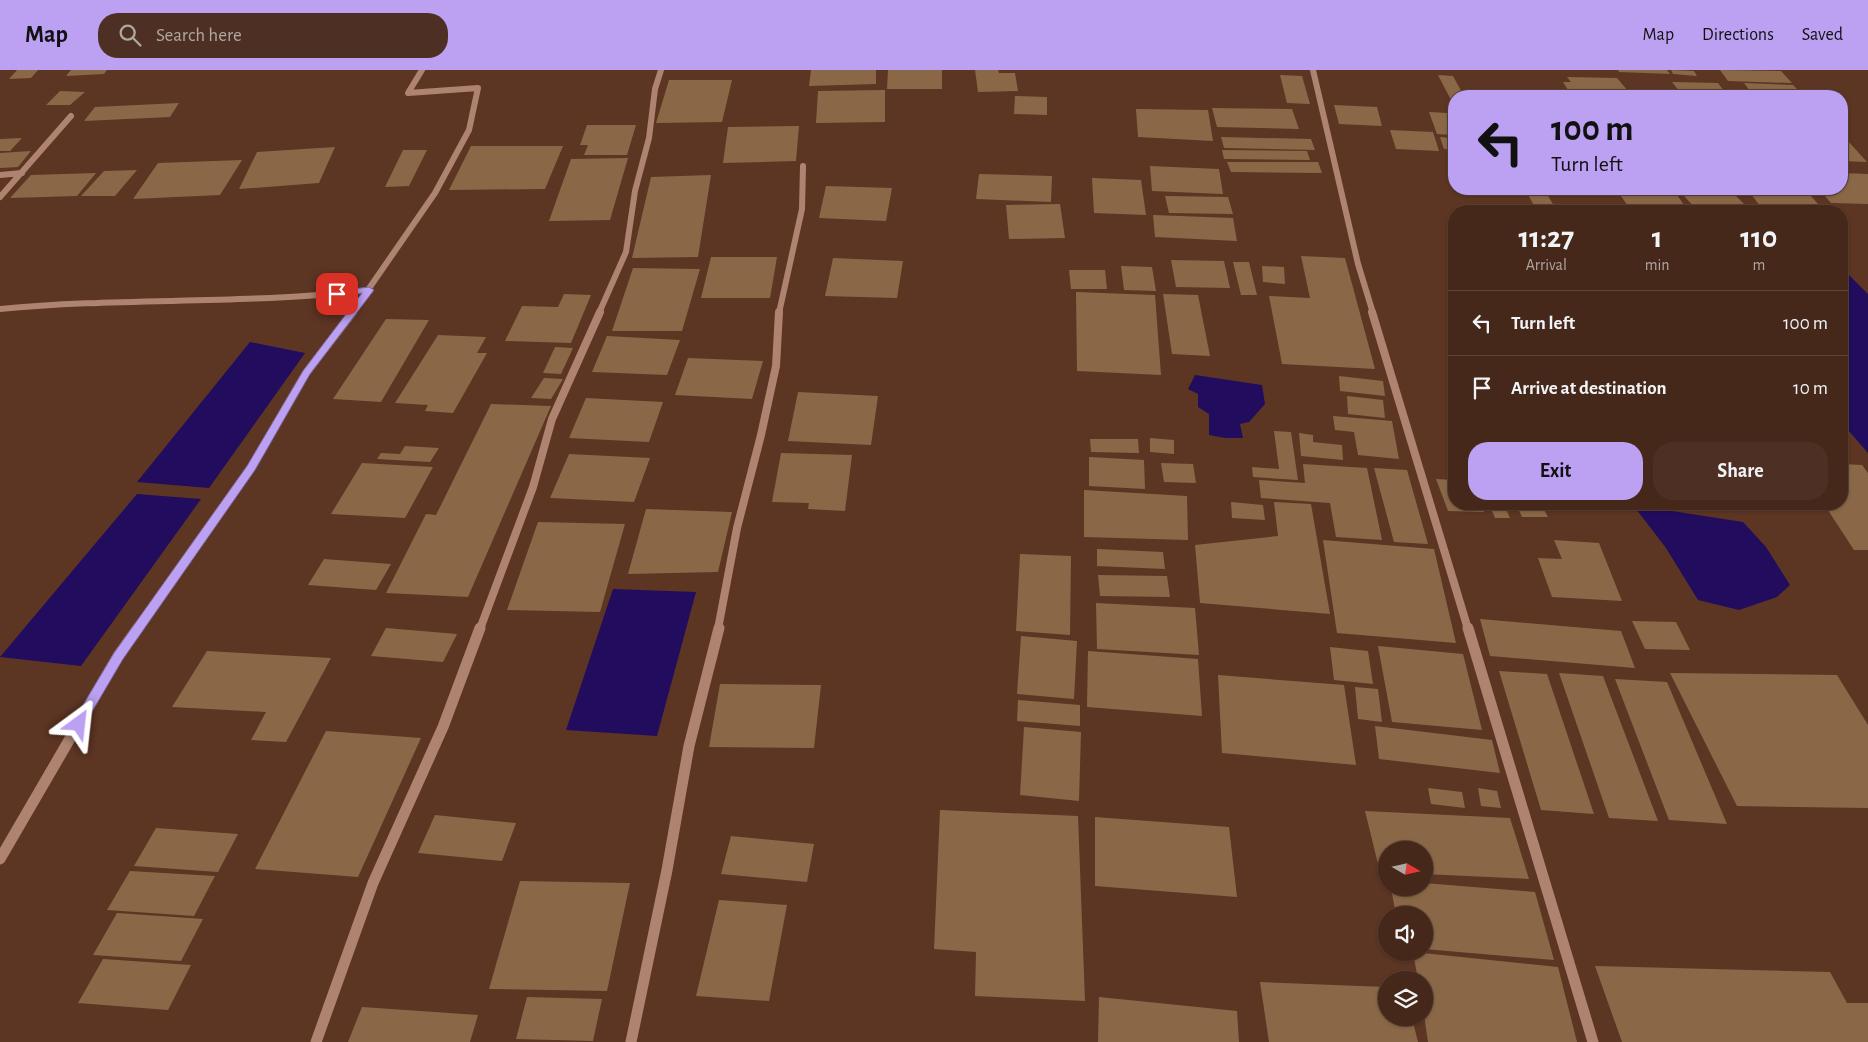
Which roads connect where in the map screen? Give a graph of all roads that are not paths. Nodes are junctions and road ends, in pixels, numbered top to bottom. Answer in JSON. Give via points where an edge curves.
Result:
{"nodes":[{"id":1,"x":422,"y":70,"type":"edge"},
{"id":2,"x":660,"y":70,"type":"edge"},
{"id":3,"x":1313,"y":70,"type":"edge"},
{"id":4,"x":71,"y":116,"type":"dead end"},
{"id":5,"x":803,"y":166,"type":"dead end"},
{"id":6,"x":22,"y":173,"type":"junction"},
{"id":7,"x":0,"y":175,"type":"edge"},
{"id":8,"x":0,"y":197,"type":"edge"},
{"id":9,"x":369,"y":290,"type":"junction"},
{"id":10,"x":0,"y":309,"type":"edge"},
{"id":11,"x":0,"y":859,"type":"edge"},
{"id":12,"x":316,"y":1042,"type":"edge"},
{"id":13,"x":631,"y":1042,"type":"edge"},
{"id":14,"x":1593,"y":1042,"type":"edge"}],
"edges":[{"from":1,"to":9,"type":"street","via":[[408,93],[478,88],[469,130],[434,193]]},
{"from":2,"to":12,"type":"street","via":[[626,252],[552,419],[533,487],[443,727],[373,883]]},
{"from":3,"to":14,"type":"street","via":[[1358,264]]},
{"from":4,"to":6,"type":"street"},
{"from":5,"to":13,"type":"street","via":[[802,209],[779,313],[776,366],[737,528],[718,631],[689,746]]},
{"from":6,"to":7,"type":"street"},
{"from":6,"to":8,"type":"street"},
{"from":9,"to":10,"type":"street","via":[[321,296],[59,303]]},
{"from":9,"to":11,"type":"street","via":[[306,373],[251,468],[118,656]]}]}
